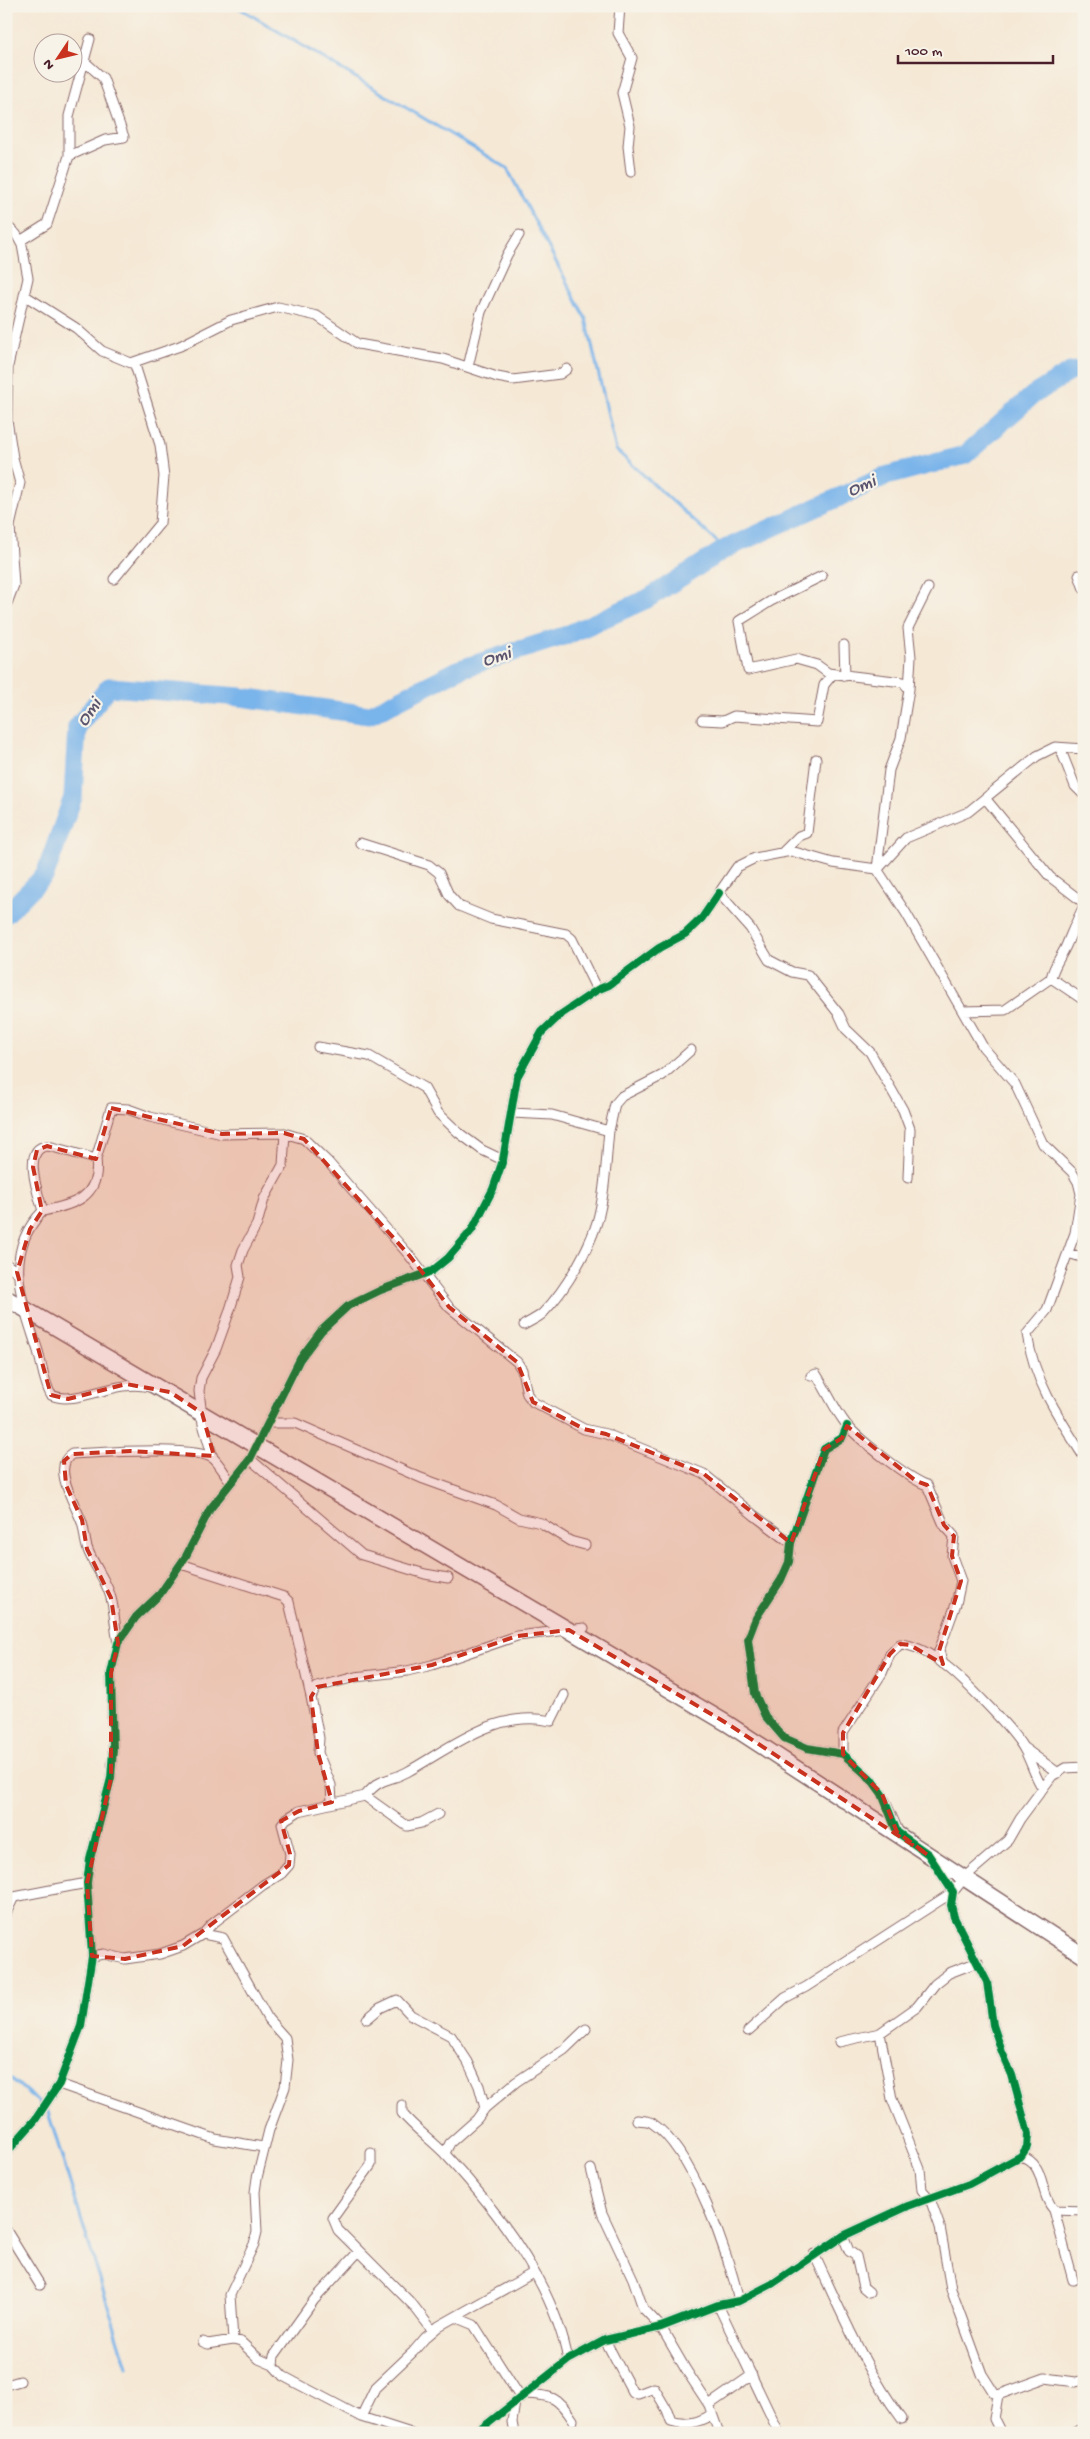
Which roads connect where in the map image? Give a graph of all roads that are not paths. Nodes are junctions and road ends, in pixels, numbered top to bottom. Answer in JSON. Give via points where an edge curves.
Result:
{"nodes":[{"id":1,"x":620,"y":6,"type":"edge"},
{"id":2,"x":90,"y":39,"type":"dead end"},
{"id":3,"x":83,"y":60,"type":"junction"},
{"id":4,"x":69,"y":156,"type":"junction"},
{"id":5,"x":631,"y":172,"type":"dead end"},
{"id":6,"x":6,"y":225,"type":"edge"},
{"id":7,"x":519,"y":235,"type":"dead end"},
{"id":8,"x":20,"y":241,"type":"junction"},
{"id":9,"x":24,"y":295,"type":"junction"},
{"id":10,"x":134,"y":362,"type":"junction"},
{"id":11,"x":468,"y":367,"type":"junction"},
{"id":12,"x":567,"y":369,"type":"dead end"},
{"id":13,"x":1078,"y":575,"type":"dead end"},
{"id":14,"x":822,"y":576,"type":"dead end"},
{"id":15,"x":114,"y":578,"type":"dead end"},
{"id":16,"x":928,"y":588,"type":"dead end"},
{"id":17,"x":1084,"y":589,"type":"edge"},
{"id":18,"x":6,"y":606,"type":"edge"},
{"id":19,"x":844,"y":645,"type":"dead end"},
{"id":20,"x":833,"y":674,"type":"junction"},
{"id":21,"x":845,"y":676,"type":"junction"},
{"id":22,"x":909,"y":689,"type":"junction"},
{"id":23,"x":702,"y":720,"type":"dead end"},
{"id":24,"x":1060,"y":748,"type":"junction"},
{"id":25,"x":1084,"y":749,"type":"edge"},
{"id":26,"x":816,"y":759,"type":"dead end"},
{"id":27,"x":1084,"y":795,"type":"edge"},
{"id":28,"x":985,"y":798,"type":"junction"},
{"id":29,"x":360,"y":843,"type":"dead end"},
{"id":30,"x":782,"y":853,"type":"junction"},
{"id":31,"x":877,"y":869,"type":"junction"},
{"id":32,"x":719,"y":893,"type":"junction"},
{"id":33,"x":1084,"y":904,"type":"edge"},
{"id":34,"x":1051,"y":978,"type":"junction"},
{"id":35,"x":597,"y":990,"type":"junction"},
{"id":36,"x":1082,"y":999,"type":"dead end"},
{"id":37,"x":963,"y":1011,"type":"junction"},
{"id":38,"x":318,"y":1046,"type":"dead end"},
{"id":39,"x":691,"y":1050,"type":"dead end"},
{"id":40,"x":512,"y":1112,"type":"junction"},
{"id":41,"x":609,"y":1131,"type":"junction"},
{"id":42,"x":285,"y":1133,"type":"junction"},
{"id":43,"x":96,"y":1159,"type":"junction"},
{"id":44,"x":503,"y":1160,"type":"junction"},
{"id":45,"x":908,"y":1178,"type":"dead end"},
{"id":46,"x":1082,"y":1193,"type":"edge"},
{"id":47,"x":43,"y":1212,"type":"junction"},
{"id":48,"x":1068,"y":1253,"type":"junction"},
{"id":49,"x":1084,"y":1258,"type":"edge"},
{"id":50,"x":6,"y":1264,"type":"edge"},
{"id":51,"x":17,"y":1272,"type":"junction"},
{"id":52,"x":422,"y":1274,"type":"junction"},
{"id":53,"x":6,"y":1298,"type":"edge"},
{"id":54,"x":524,"y":1325,"type":"dead end"},
{"id":55,"x":810,"y":1376,"type":"dead end"},
{"id":56,"x":270,"y":1423,"type":"junction"},
{"id":57,"x":203,"y":1424,"type":"junction"},
{"id":58,"x":847,"y":1426,"type":"junction"},
{"id":59,"x":1082,"y":1451,"type":"edge"},
{"id":60,"x":213,"y":1458,"type":"junction"},
{"id":61,"x":250,"y":1459,"type":"junction"},
{"id":62,"x":230,"y":1481,"type":"junction"},
{"id":63,"x":791,"y":1543,"type":"junction"},
{"id":64,"x":585,"y":1545,"type":"dead end"},
{"id":65,"x":182,"y":1564,"type":"junction"},
{"id":66,"x":448,"y":1578,"type":"dead end"},
{"id":67,"x":584,"y":1628,"type":"dead end"},
{"id":68,"x":118,"y":1644,"type":"junction"},
{"id":69,"x":943,"y":1664,"type":"junction"},
{"id":70,"x":564,"y":1695,"type":"dead end"},
{"id":71,"x":311,"y":1697,"type":"junction"},
{"id":72,"x":1024,"y":1748,"type":"junction"},
{"id":73,"x":843,"y":1754,"type":"junction"},
{"id":74,"x":1084,"y":1767,"type":"edge"},
{"id":75,"x":1058,"y":1772,"type":"junction"},
{"id":76,"x":1042,"y":1787,"type":"junction"},
{"id":77,"x":365,"y":1796,"type":"junction"},
{"id":78,"x":332,"y":1802,"type":"junction"},
{"id":79,"x":438,"y":1814,"type":"dead end"},
{"id":80,"x":87,"y":1883,"type":"junction"},
{"id":81,"x":953,"y":1892,"type":"junction"},
{"id":82,"x":10,"y":1896,"type":"edge"},
{"id":83,"x":6,"y":1913,"type":"edge"},
{"id":84,"x":203,"y":1934,"type":"junction"},
{"id":85,"x":92,"y":1956,"type":"junction"},
{"id":86,"x":1084,"y":1956,"type":"edge"},
{"id":87,"x":978,"y":1962,"type":"junction"},
{"id":88,"x":368,"y":2019,"type":"dead end"},
{"id":89,"x":586,"y":2029,"type":"dead end"},
{"id":90,"x":748,"y":2031,"type":"dead end"},
{"id":91,"x":880,"y":2033,"type":"junction"},
{"id":92,"x":839,"y":2042,"type":"dead end"},
{"id":93,"x":59,"y":2084,"type":"junction"},
{"id":94,"x":402,"y":2105,"type":"dead end"},
{"id":95,"x":485,"y":2108,"type":"junction"},
{"id":96,"x":637,"y":2120,"type":"dead end"},
{"id":97,"x":263,"y":2147,"type":"junction"},
{"id":98,"x":1028,"y":2147,"type":"junction"},
{"id":99,"x":6,"y":2152,"type":"edge"},
{"id":100,"x":371,"y":2153,"type":"dead end"},
{"id":101,"x":445,"y":2154,"type":"junction"},
{"id":102,"x":1021,"y":2156,"type":"junction"},
{"id":103,"x":1031,"y":2159,"type":"junction"},
{"id":104,"x":590,"y":2169,"type":"dead end"},
{"id":105,"x":930,"y":2199,"type":"junction"},
{"id":106,"x":1054,"y":2210,"type":"junction"},
{"id":107,"x":1084,"y":2211,"type":"edge"},
{"id":108,"x":6,"y":2230,"type":"edge"},
{"id":109,"x":843,"y":2236,"type":"junction"},
{"id":110,"x":359,"y":2251,"type":"junction"},
{"id":111,"x":814,"y":2254,"type":"junction"},
{"id":112,"x":533,"y":2273,"type":"junction"},
{"id":113,"x":1074,"y":2280,"type":"dead end"},
{"id":114,"x":40,"y":2285,"type":"dead end"},
{"id":115,"x":870,"y":2292,"type":"dead end"},
{"id":116,"x":739,"y":2301,"type":"junction"},
{"id":117,"x":718,"y":2305,"type":"junction"},
{"id":118,"x":457,"y":2318,"type":"junction"},
{"id":119,"x":662,"y":2327,"type":"junction"},
{"id":120,"x":433,"y":2331,"type":"junction"},
{"id":121,"x":233,"y":2340,"type":"junction"},
{"id":122,"x":605,"y":2340,"type":"junction"},
{"id":123,"x":203,"y":2342,"type":"dead end"},
{"id":124,"x":568,"y":2360,"type":"junction"},
{"id":125,"x":273,"y":2365,"type":"junction"},
{"id":126,"x":752,"y":2375,"type":"junction"},
{"id":127,"x":1084,"y":2380,"type":"edge"},
{"id":128,"x":20,"y":2381,"type":"dead end"},
{"id":129,"x":6,"y":2385,"type":"edge"},
{"id":130,"x":998,"y":2395,"type":"junction"},
{"id":131,"x":520,"y":2398,"type":"junction"},
{"id":132,"x":710,"y":2410,"type":"junction"},
{"id":133,"x":360,"y":2417,"type":"junction"},
{"id":134,"x":902,"y":2419,"type":"dead end"},
{"id":135,"x":573,"y":2420,"type":"dead end"},
{"id":136,"x":1084,"y":2427,"type":"edge"},
{"id":137,"x":682,"y":2429,"type":"edge"},
{"id":138,"x":411,"y":2433,"type":"edge"},
{"id":139,"x":476,"y":2433,"type":"edge"},
{"id":140,"x":514,"y":2433,"type":"edge"},
{"id":141,"x":719,"y":2433,"type":"edge"},
{"id":142,"x":779,"y":2433,"type":"edge"},
{"id":143,"x":1000,"y":2433,"type":"edge"},
{"id":144,"x":1074,"y":2433,"type":"edge"}],
"edges":[{"from":1,"to":5,"type":"street","via":[[618,34],[632,58],[622,93],[630,126]]},
{"from":2,"to":3,"type":"street"},
{"from":3,"to":4,"type":"street","via":[[69,116]]},
{"from":3,"to":4,"type":"street","via":[[103,78],[124,137],[105,140]]},
{"from":4,"to":8,"type":"street","via":[[47,224]]},
{"from":6,"to":8,"type":"street"},
{"from":7,"to":11,"type":"street","via":[[481,312]]},
{"from":8,"to":9,"type":"street","via":[[28,278]]},
{"from":9,"to":10,"type":"street","via":[[76,328],[102,351]]},
{"from":9,"to":18,"type":"street","via":[[8,366],[7,420],[20,483],[10,526],[14,585]]},
{"from":10,"to":11,"type":"street","via":[[180,346],[231,320],[278,307],[317,316],[358,344],[416,353]]},
{"from":10,"to":15,"type":"street","via":[[160,444],[164,476],[160,523]]},
{"from":11,"to":12,"type":"street","via":[[513,380],[560,374]]},
{"from":13,"to":17,"type":"street"},
{"from":14,"to":20,"type":"street","via":[[738,621],[748,670],[796,659],[806,660]]},
{"from":16,"to":22,"type":"street","via":[[908,628],[911,657]]},
{"from":19,"to":21,"type":"street"},
{"from":20,"to":21,"type":"street"},
{"from":20,"to":23,"type":"street","via":[[824,685],[817,722],[734,716],[723,721]]},
{"from":21,"to":22,"type":"street","via":[[903,682]]},
{"from":22,"to":31,"type":"street","via":[[901,738],[889,770]]},
{"from":24,"to":25,"type":"street"},
{"from":24,"to":27,"type":"street","via":[[1075,786]]},
{"from":24,"to":28,"type":"street","via":[[1055,747],[1037,756]]},
{"from":26,"to":30,"type":"street","via":[[807,833]]},
{"from":28,"to":31,"type":"street","via":[[968,812],[906,838]]},
{"from":28,"to":33,"type":"street","via":[[1050,877]]},
{"from":29,"to":35,"type":"street","via":[[429,865],[439,873],[449,895],[459,906],[491,919],[566,934],[572,939]]},
{"from":30,"to":31,"type":"street","via":[[791,851],[833,863]]},
{"from":30,"to":32,"type":"street","via":[[755,858],[737,867]]},
{"from":31,"to":37,"type":"street"},
{"from":32,"to":35,"type":"street","via":[[702,918],[685,934]]},
{"from":32,"to":45,"type":"street","via":[[750,928],[769,960],[792,972],[808,975],[839,1014],[846,1029],[870,1052],[903,1110],[910,1129]]},
{"from":33,"to":34,"type":"street"},
{"from":34,"to":36,"type":"street"},
{"from":34,"to":37,"type":"street","via":[[1005,1010]]},
{"from":35,"to":40,"type":"street","via":[[560,1014],[542,1032],[517,1077]]},
{"from":37,"to":46,"type":"street","via":[[983,1047],[1015,1084],[1044,1144],[1072,1172]]},
{"from":38,"to":44,"type":"street","via":[[369,1056],[424,1088],[438,1113],[459,1133]]},
{"from":39,"to":41,"type":"street","via":[[663,1076],[622,1096],[615,1104]]},
{"from":40,"to":41,"type":"street","via":[[552,1115]]},
{"from":40,"to":44,"type":"street"},
{"from":41,"to":54,"type":"street","via":[[600,1211],[588,1245],[542,1314]]},
{"from":42,"to":43,"type":"street","via":[[222,1134],[128,1109],[111,1108]]},
{"from":42,"to":52,"type":"street","via":[[304,1139],[328,1162]]},
{"from":42,"to":57,"type":"street","via":[[283,1165],[264,1199],[257,1224],[243,1250],[238,1265],[240,1278],[229,1313],[216,1350],[200,1378]]},
{"from":43,"to":47,"type":"street","via":[[93,1187],[84,1196],[63,1207]]},
{"from":43,"to":47,"type":"street","via":[[47,1146],[37,1150],[33,1167]]},
{"from":44,"to":52,"type":"street","via":[[493,1189],[472,1230],[448,1258],[432,1271]]},
{"from":46,"to":48,"type":"street"},
{"from":47,"to":51,"type":"street","via":[[30,1229]]},
{"from":48,"to":49,"type":"street"},
{"from":48,"to":59,"type":"street","via":[[1047,1310],[1027,1334],[1044,1392]]},
{"from":50,"to":51,"type":"street"},
{"from":51,"to":57,"type":"street","via":[[52,1395],[68,1399],[126,1384],[146,1386],[182,1398]]},
{"from":52,"to":56,"type":"street","via":[[348,1306],[321,1331],[300,1359]]},
{"from":52,"to":63,"type":"street","via":[[449,1307],[517,1362],[527,1394],[533,1402],[584,1429],[606,1434],[704,1474]]},
{"from":53,"to":86,"type":"highway","via":[[728,1724]]},
{"from":55,"to":58,"type":"street","via":[[816,1374]]},
{"from":56,"to":61,"type":"street"},
{"from":56,"to":64,"type":"street","via":[[295,1423],[420,1478],[496,1506],[519,1518],[541,1523],[570,1541]]},
{"from":57,"to":60,"type":"street"},
{"from":58,"to":63,"type":"street","via":[[842,1438],[824,1449]]},
{"from":58,"to":69,"type":"street","via":[[901,1470],[927,1485],[944,1525],[954,1536],[952,1556],[961,1581],[939,1651]]},
{"from":60,"to":62,"type":"street"},
{"from":60,"to":68,"type":"street","via":[[150,1451],[72,1454],[66,1457],[66,1485],[71,1502],[82,1520],[87,1549],[111,1598]]},
{"from":61,"to":62,"type":"street"},
{"from":61,"to":66,"type":"street","via":[[362,1556]]},
{"from":62,"to":65,"type":"street","via":[[210,1509]]},
{"from":63,"to":73,"type":"street","via":[[789,1562],[781,1580],[756,1618],[748,1639],[755,1694],[765,1716],[784,1738],[807,1748]]},
{"from":65,"to":68,"type":"street","via":[[160,1594],[136,1617]]},
{"from":65,"to":71,"type":"street","via":[[284,1597],[289,1602]]},
{"from":67,"to":71,"type":"street","via":[[517,1636],[432,1665],[335,1682],[318,1687]]},
{"from":68,"to":80,"type":"street","via":[[111,1673],[111,1778]]},
{"from":69,"to":72,"type":"street","via":[[988,1707]]},
{"from":69,"to":73,"type":"street","via":[[910,1645],[900,1644],[890,1654],[882,1674],[843,1733]]},
{"from":70,"to":77,"type":"street","via":[[551,1721],[536,1718],[488,1726],[405,1774],[376,1782]]},
{"from":71,"to":78,"type":"street","via":[[319,1738],[318,1754],[331,1786]]},
{"from":72,"to":75,"type":"street"},
{"from":72,"to":76,"type":"street"},
{"from":73,"to":81,"type":"street","via":[[871,1779],[882,1794],[896,1832],[928,1854]]},
{"from":74,"to":75,"type":"street"},
{"from":75,"to":76,"type":"street"},
{"from":76,"to":81,"type":"street","via":[[1008,1840],[967,1875]]},
{"from":77,"to":78,"type":"street"},
{"from":77,"to":79,"type":"street","via":[[407,1826],[422,1823]]},
{"from":78,"to":84,"type":"street","via":[[299,1811],[286,1819],[282,1824],[290,1854],[289,1866]]},
{"from":80,"to":82,"type":"street"},
{"from":80,"to":85,"type":"street"},
{"from":81,"to":87,"type":"street","via":[[954,1917]]},
{"from":81,"to":90,"type":"street","via":[[806,1988],[785,1998]]},
{"from":82,"to":83,"type":"street"},
{"from":84,"to":85,"type":"street","via":[[160,1954],[125,1959],[104,1954]]},
{"from":84,"to":97,"type":"street","via":[[223,1938],[268,2019],[285,2038],[288,2060],[285,2087]]},
{"from":85,"to":93,"type":"street","via":[[81,2026]]},
{"from":87,"to":91,"type":"street","via":[[949,1973],[909,2013]]},
{"from":87,"to":98,"type":"street","via":[[987,1982],[993,2025],[1019,2100]]},
{"from":88,"to":95,"type":"street","via":[[380,2008],[397,2000],[411,2015],[451,2036],[468,2062]]},
{"from":89,"to":95,"type":"street","via":[[564,2050],[516,2082]]},
{"from":91,"to":92,"type":"street"},
{"from":91,"to":105,"type":"street","via":[[892,2098],[920,2169],[922,2190]]},
{"from":93,"to":97,"type":"street","via":[[215,2139]]},
{"from":93,"to":99,"type":"street","via":[[35,2120]]},
{"from":94,"to":101,"type":"street","via":[[402,2114],[414,2128]]},
{"from":95,"to":101,"type":"street","via":[[450,2143]]},
{"from":96,"to":116,"type":"street","via":[[650,2122],[668,2136],[682,2154],[734,2278]]},
{"from":97,"to":121,"type":"street","via":[[255,2192],[257,2232],[249,2258],[230,2295]]},
{"from":98,"to":102,"type":"street"},
{"from":98,"to":103,"type":"street"},
{"from":100,"to":110,"type":"street","via":[[371,2164],[333,2218],[338,2230]]},
{"from":101,"to":112,"type":"street","via":[[497,2215]]},
{"from":102,"to":103,"type":"street"},
{"from":102,"to":105,"type":"street","via":[[968,2184]]},
{"from":103,"to":106,"type":"street","via":[[1037,2166],[1048,2203]]},
{"from":104,"to":119,"type":"street","via":[[602,2213],[643,2308]]},
{"from":105,"to":109,"type":"street"},
{"from":105,"to":130,"type":"street","via":[[940,2227],[951,2289],[982,2374]]},
{"from":106,"to":107,"type":"street"},
{"from":106,"to":113,"type":"street"},
{"from":108,"to":114,"type":"street"},
{"from":109,"to":111,"type":"street"},
{"from":109,"to":115,"type":"street","via":[[849,2251],[856,2256],[864,2287]]},
{"from":110,"to":120,"type":"street","via":[[413,2305]]},
{"from":110,"to":125,"type":"street","via":[[314,2300],[274,2356]]},
{"from":111,"to":116,"type":"street","via":[[772,2284]]},
{"from":111,"to":134,"type":"street","via":[[846,2322]]},
{"from":112,"to":118,"type":"street"},
{"from":112,"to":124,"type":"street","via":[[551,2303],[564,2337]]},
{"from":116,"to":117,"type":"street"},
{"from":117,"to":119,"type":"street"},
{"from":117,"to":126,"type":"street"},
{"from":118,"to":120,"type":"street"},
{"from":118,"to":131,"type":"street","via":[[474,2325]]},
{"from":119,"to":122,"type":"street"},
{"from":119,"to":132,"type":"street"},
{"from":120,"to":133,"type":"street","via":[[375,2388]]},
{"from":121,"to":123,"type":"street"},
{"from":121,"to":125,"type":"street","via":[[241,2342],[259,2359]]},
{"from":122,"to":124,"type":"street"},
{"from":122,"to":137,"type":"street","via":[[633,2393],[654,2388],[671,2421]]},
{"from":124,"to":131,"type":"street"},
{"from":125,"to":133,"type":"street","via":[[283,2376]]},
{"from":126,"to":132,"type":"street"},
{"from":126,"to":142,"type":"street"},
{"from":127,"to":130,"type":"street","via":[[1045,2378]]},
{"from":128,"to":129,"type":"street"},
{"from":130,"to":143,"type":"street","via":[[994,2419]]},
{"from":131,"to":135,"type":"street","via":[[548,2395],[562,2403]]},
{"from":131,"to":139,"type":"street"},
{"from":131,"to":140,"type":"street","via":[[512,2422]]},
{"from":132,"to":137,"type":"street","via":[[704,2420]]},
{"from":132,"to":141,"type":"street"},
{"from":133,"to":138,"type":"street"},
{"from":136,"to":144,"type":"street"}]}
